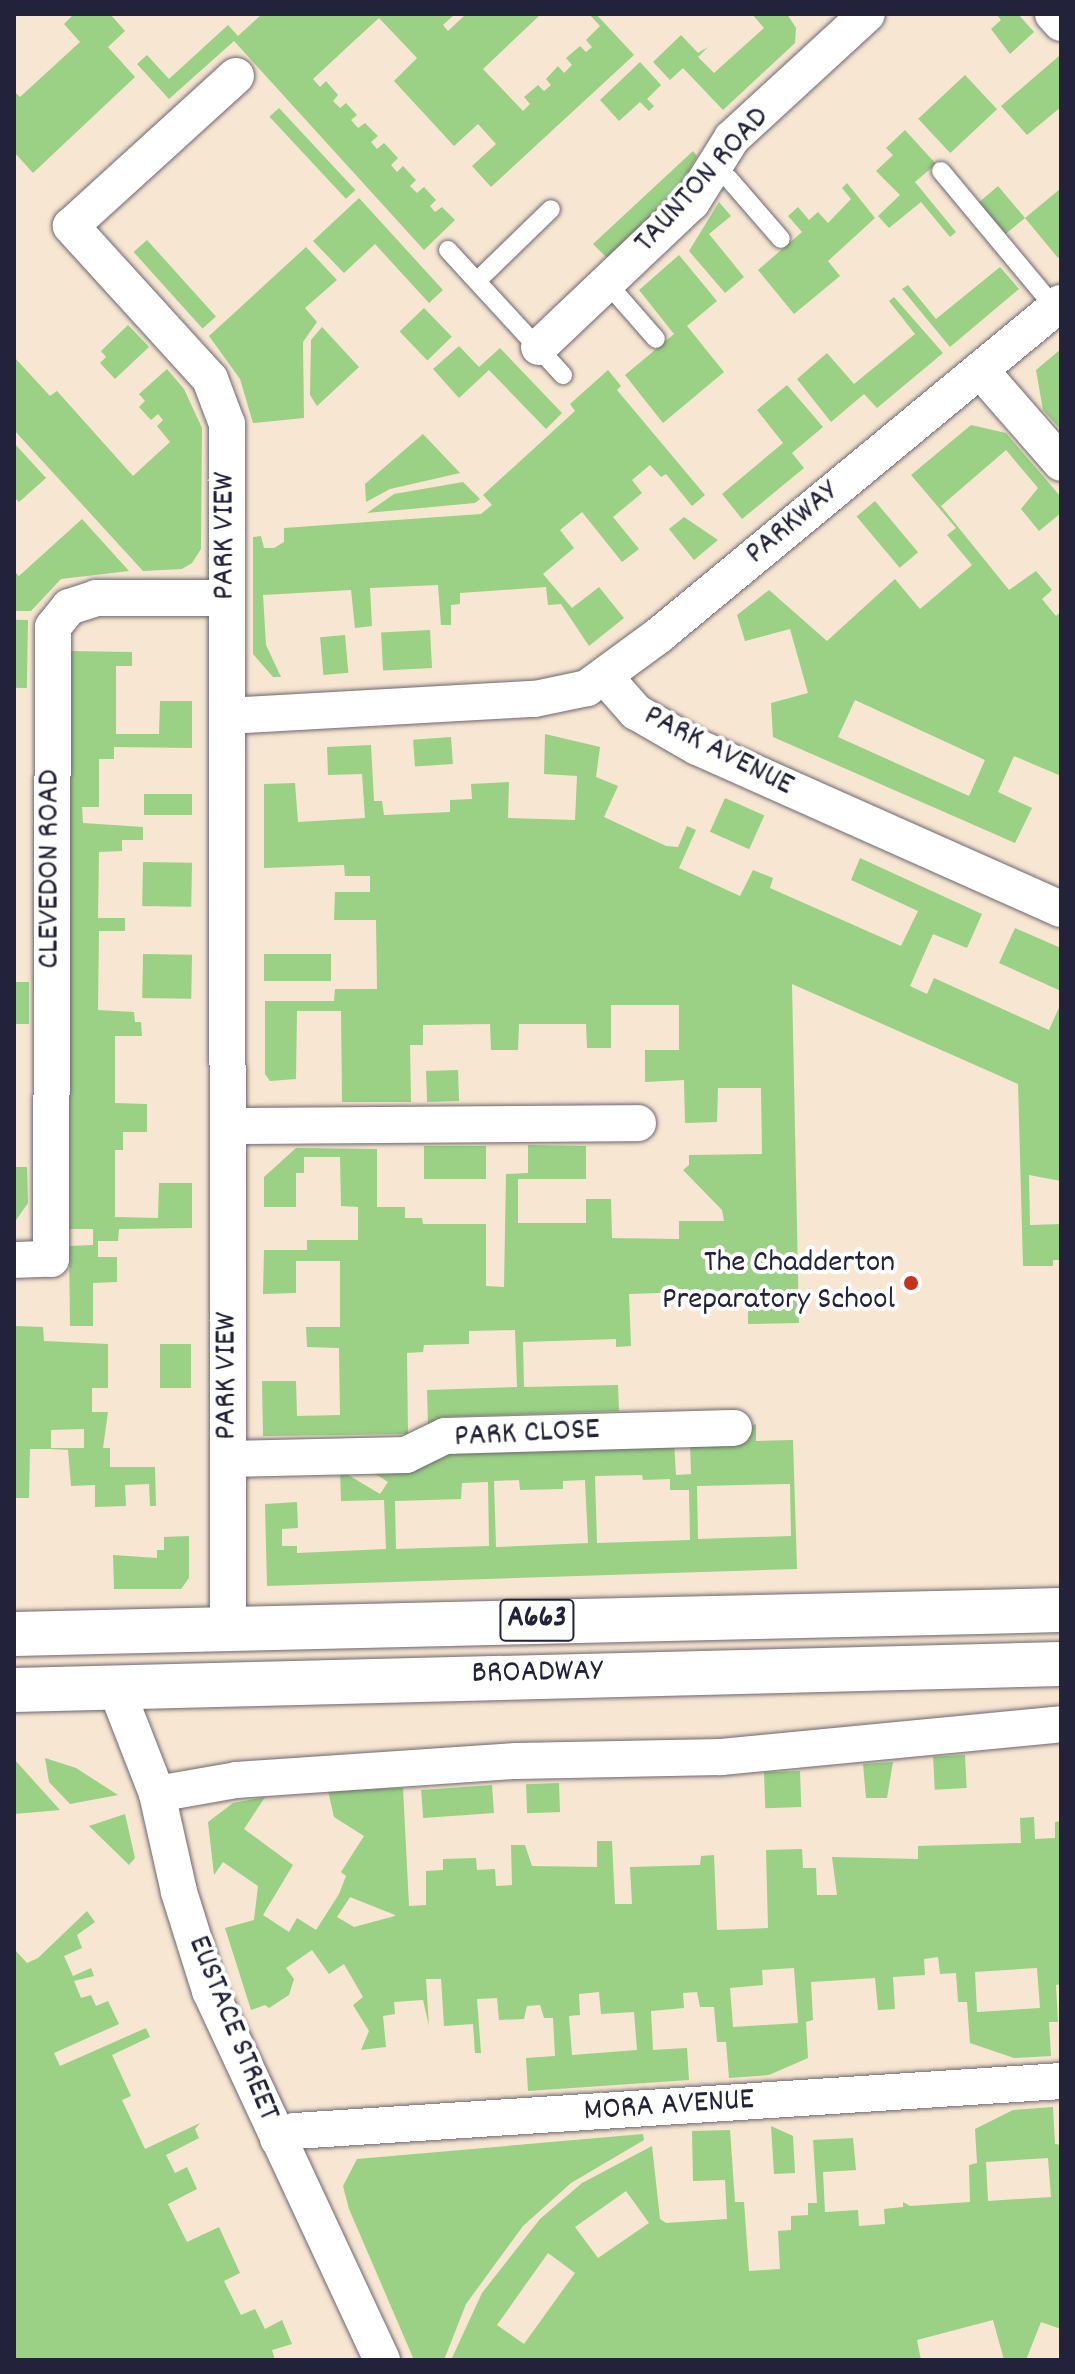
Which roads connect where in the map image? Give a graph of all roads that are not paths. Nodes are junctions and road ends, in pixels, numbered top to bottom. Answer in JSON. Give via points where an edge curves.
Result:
{"nodes":[{"id":1,"x":1053,"y":14,"type":"edge"},
{"id":2,"x":844,"y":21,"type":"edge"},
{"id":3,"x":1061,"y":23,"type":"edge"},
{"id":4,"x":236,"y":76,"type":"dead end"},
{"id":5,"x":712,"y":167,"type":"junction"},
{"id":6,"x":941,"y":171,"type":"dead end"},
{"id":7,"x":551,"y":209,"type":"dead end"},
{"id":8,"x":781,"y":239,"type":"dead end"},
{"id":9,"x":448,"y":250,"type":"dead end"},
{"id":10,"x":477,"y":281,"type":"junction"},
{"id":11,"x":607,"y":283,"type":"junction"},
{"id":12,"x":1058,"y":305,"type":"edge"},
{"id":13,"x":656,"y":339,"type":"dead end"},
{"id":14,"x":539,"y":347,"type":"junction"},
{"id":15,"x":980,"y":370,"type":"junction"},
{"id":16,"x":563,"y":375,"type":"dead end"},
{"id":17,"x":1061,"y":463,"type":"edge"},
{"id":18,"x":226,"y":598,"type":"junction"},
{"id":19,"x":605,"y":677,"type":"junction"},
{"id":20,"x":227,"y":716,"type":"junction"},
{"id":21,"x":1061,"y":909,"type":"edge"},
{"id":22,"x":638,"y":1123,"type":"dead end"},
{"id":23,"x":228,"y":1126,"type":"junction"},
{"id":24,"x":14,"y":1260,"type":"edge"},
{"id":25,"x":734,"y":1428,"type":"dead end"},
{"id":26,"x":228,"y":1459,"type":"junction"},
{"id":27,"x":1061,"y":1610,"type":"edge"},
{"id":28,"x":228,"y":1626,"type":"junction"},
{"id":29,"x":14,"y":1634,"type":"edge"},
{"id":30,"x":1061,"y":1664,"type":"edge"},
{"id":31,"x":115,"y":1686,"type":"junction"},
{"id":32,"x":14,"y":1690,"type":"edge"},
{"id":33,"x":1061,"y":1724,"type":"edge"},
{"id":34,"x":157,"y":1794,"type":"junction"},
{"id":35,"x":1061,"y":2081,"type":"edge"},
{"id":36,"x":278,"y":2139,"type":"junction"},
{"id":37,"x":382,"y":2360,"type":"edge"}],
"edges":[{"from":1,"to":3,"type":"street"},
{"from":2,"to":5,"type":"street","name":"TAUNTON ROAD","via":[[732,138]]},
{"from":4,"to":18,"type":"street","name":"PARK VIEW","via":[[71,226],[194,360],[221,399],[227,424]]},
{"from":5,"to":8,"type":"lane"},
{"from":5,"to":11,"type":"street","name":"TAUNTON ROAD","via":[[692,202]]},
{"from":6,"to":12,"type":"lane"},
{"from":7,"to":10,"type":"lane"},
{"from":9,"to":10,"type":"lane"},
{"from":10,"to":14,"type":"lane"},
{"from":11,"to":13,"type":"lane"},
{"from":11,"to":14,"type":"street","name":"TAUNTON ROAD"},
{"from":12,"to":15,"type":"street","name":"PARKWAY"},
{"from":14,"to":16,"type":"lane"},
{"from":15,"to":17,"type":"street"},
{"from":15,"to":19,"type":"street","name":"PARKWAY"},
{"from":18,"to":20,"type":"street","name":"PARK VIEW"},
{"from":18,"to":24,"type":"street","name":"CLEVEDON ROAD","via":[[96,598],[69,607],[53,627],[51,1259]]},
{"from":19,"to":20,"type":"street","via":[[571,693],[535,699]]},
{"from":19,"to":21,"type":"street","name":"PARK AVENUE","via":[[636,712],[697,747]]},
{"from":20,"to":23,"type":"street","name":"PARK VIEW"},
{"from":22,"to":23,"type":"street"},
{"from":23,"to":26,"type":"street","name":"PARK VIEW"},
{"from":25,"to":26,"type":"street","name":"PARK CLOSE","via":[[445,1436],[406,1455]]},
{"from":26,"to":28,"type":"street","name":"PARK VIEW"},
{"from":27,"to":28,"type":"highway","name":"BROADWAY","number":"A663"},
{"from":28,"to":29,"type":"highway","name":"BROADWAY","number":"A663"},
{"from":30,"to":31,"type":"highway","name":"BROADWAY","number":"A663"},
{"from":31,"to":32,"type":"highway","name":"BROADWAY","number":"A663"},
{"from":31,"to":34,"type":"street","name":"EUSTACE STREET"},
{"from":33,"to":34,"type":"street","via":[[721,1757],[516,1761],[236,1780]]},
{"from":34,"to":36,"type":"street","name":"EUSTACE STREET","via":[[179,1892],[210,1991]]},
{"from":35,"to":36,"type":"street","name":"MORA AVENUE","via":[[295,2131]]},
{"from":36,"to":37,"type":"street","name":"EUSTACE STREET"}]}
